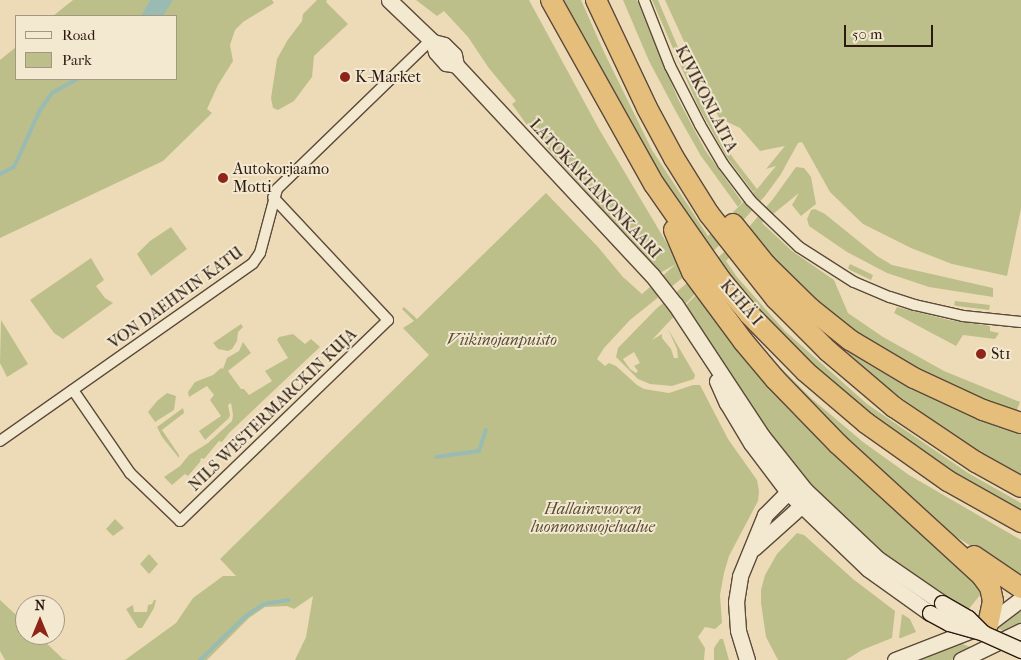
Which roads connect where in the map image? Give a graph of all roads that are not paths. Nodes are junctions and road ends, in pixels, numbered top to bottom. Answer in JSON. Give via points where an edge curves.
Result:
{"nodes":[{"id":1,"x":389,"y":0,"type":"edge"},
{"id":2,"x":551,"y":0,"type":"edge"},
{"id":3,"x":596,"y":0,"type":"edge"},
{"id":4,"x":644,"y":0,"type":"edge"},
{"id":5,"x":432,"y":41,"type":"junction"},
{"id":6,"x":647,"y":108,"type":"junction"},
{"id":7,"x":654,"y":184,"type":"junction"},
{"id":8,"x":273,"y":197,"type":"junction"},
{"id":9,"x":1021,"y":322,"type":"edge"},
{"id":10,"x":700,"y":343,"type":"junction"},
{"id":11,"x":73,"y":390,"type":"junction"},
{"id":12,"x":1021,"y":423,"type":"edge"},
{"id":13,"x":0,"y":441,"type":"edge"},
{"id":14,"x":1021,"y":487,"type":"edge"},
{"id":15,"x":805,"y":490,"type":"junction"},
{"id":16,"x":788,"y":492,"type":"junction"},
{"id":17,"x":801,"y":506,"type":"junction"},
{"id":18,"x":922,"y":518,"type":"junction"},
{"id":19,"x":1021,"y":522,"type":"edge"},
{"id":20,"x":751,"y":550,"type":"junction"},
{"id":21,"x":1021,"y":588,"type":"edge"},
{"id":22,"x":1021,"y":599,"type":"edge"},
{"id":23,"x":986,"y":629,"type":"junction"},
{"id":24,"x":1021,"y":631,"type":"edge"},
{"id":25,"x":1021,"y":650,"type":"edge"},
{"id":26,"x":747,"y":658,"type":"edge"},
{"id":27,"x":895,"y":660,"type":"edge"},
{"id":28,"x":960,"y":660,"type":"edge"}],
"edges":[{"from":1,"to":5,"type":"street","name":"LATOKARTANONKAARI"},
{"from":2,"to":7,"type":"highway","name":"KEHÄ I"},
{"from":3,"to":6,"type":"highway","name":"KEHÄ I"},
{"from":4,"to":9,"type":"street","name":"KIVIKONLAITA","via":[[670,66],[723,164],[751,201],[799,246],[854,282],[890,297],[963,316]]},
{"from":5,"to":8,"type":"street","name":"VON DAEHNIN KATU","via":[[277,189]]},
{"from":5,"to":10,"type":"street","name":"LATOKARTANONKAARI","via":[[444,45],[454,55],[456,65],[652,275],[676,304]]},
{"from":6,"to":12,"type":"highway","via":[[712,199],[766,265],[810,308],[850,340],[914,378],[983,410]]},
{"from":6,"to":14,"type":"highway","name":"KEHÄ I","via":[[709,214],[746,263],[802,326],[894,407],[976,462]]},
{"from":7,"to":18,"type":"highway","via":[[692,272],[743,341],[838,444]]},
{"from":7,"to":19,"type":"highway","name":"KEHÄ I","via":[[721,280],[749,314],[806,372],[902,451]]},
{"from":8,"to":11,"type":"street","name":"VON DAEHNIN KATU","via":[[262,246],[252,263]]},
{"from":8,"to":11,"type":"street","name":"NILS WESTERMARCKIN KUJA","via":[[388,320],[180,521],[130,474]]},
{"from":10,"to":15,"type":"street","name":"LATOKARTANONKAARI","via":[[762,436]]},
{"from":10,"to":16,"type":"street","name":"LATOKARTANONKAARI","via":[[727,403],[751,443]]},
{"from":11,"to":13,"type":"street","name":"VON DAEHNIN KATU"},
{"from":15,"to":16,"type":"street"},
{"from":15,"to":17,"type":"street"},
{"from":15,"to":23,"type":"street","name":"LATOKARTANONKAARI","bridge":true,"via":[[878,560]]},
{"from":16,"to":17,"type":"street","name":"LATOKARTANONKAARI"},
{"from":16,"to":20,"type":"street","via":[[765,515]]},
{"from":17,"to":20,"type":"street"},
{"from":17,"to":23,"type":"street","name":"LATOKARTANONKAARI","bridge":true,"via":[[868,569],[930,613],[956,626]]},
{"from":18,"to":21,"type":"highway"},
{"from":18,"to":23,"type":"highway","via":[[990,587],[993,601]]},
{"from":20,"to":26,"type":"street","via":[[740,576],[736,602],[738,630]]},
{"from":22,"to":23,"type":"street"},
{"from":23,"to":25,"type":"street","name":"LATOKARTANONKAARI","bridge":true},
{"from":23,"to":27,"type":"street"},
{"from":24,"to":28,"type":"street"}]}
